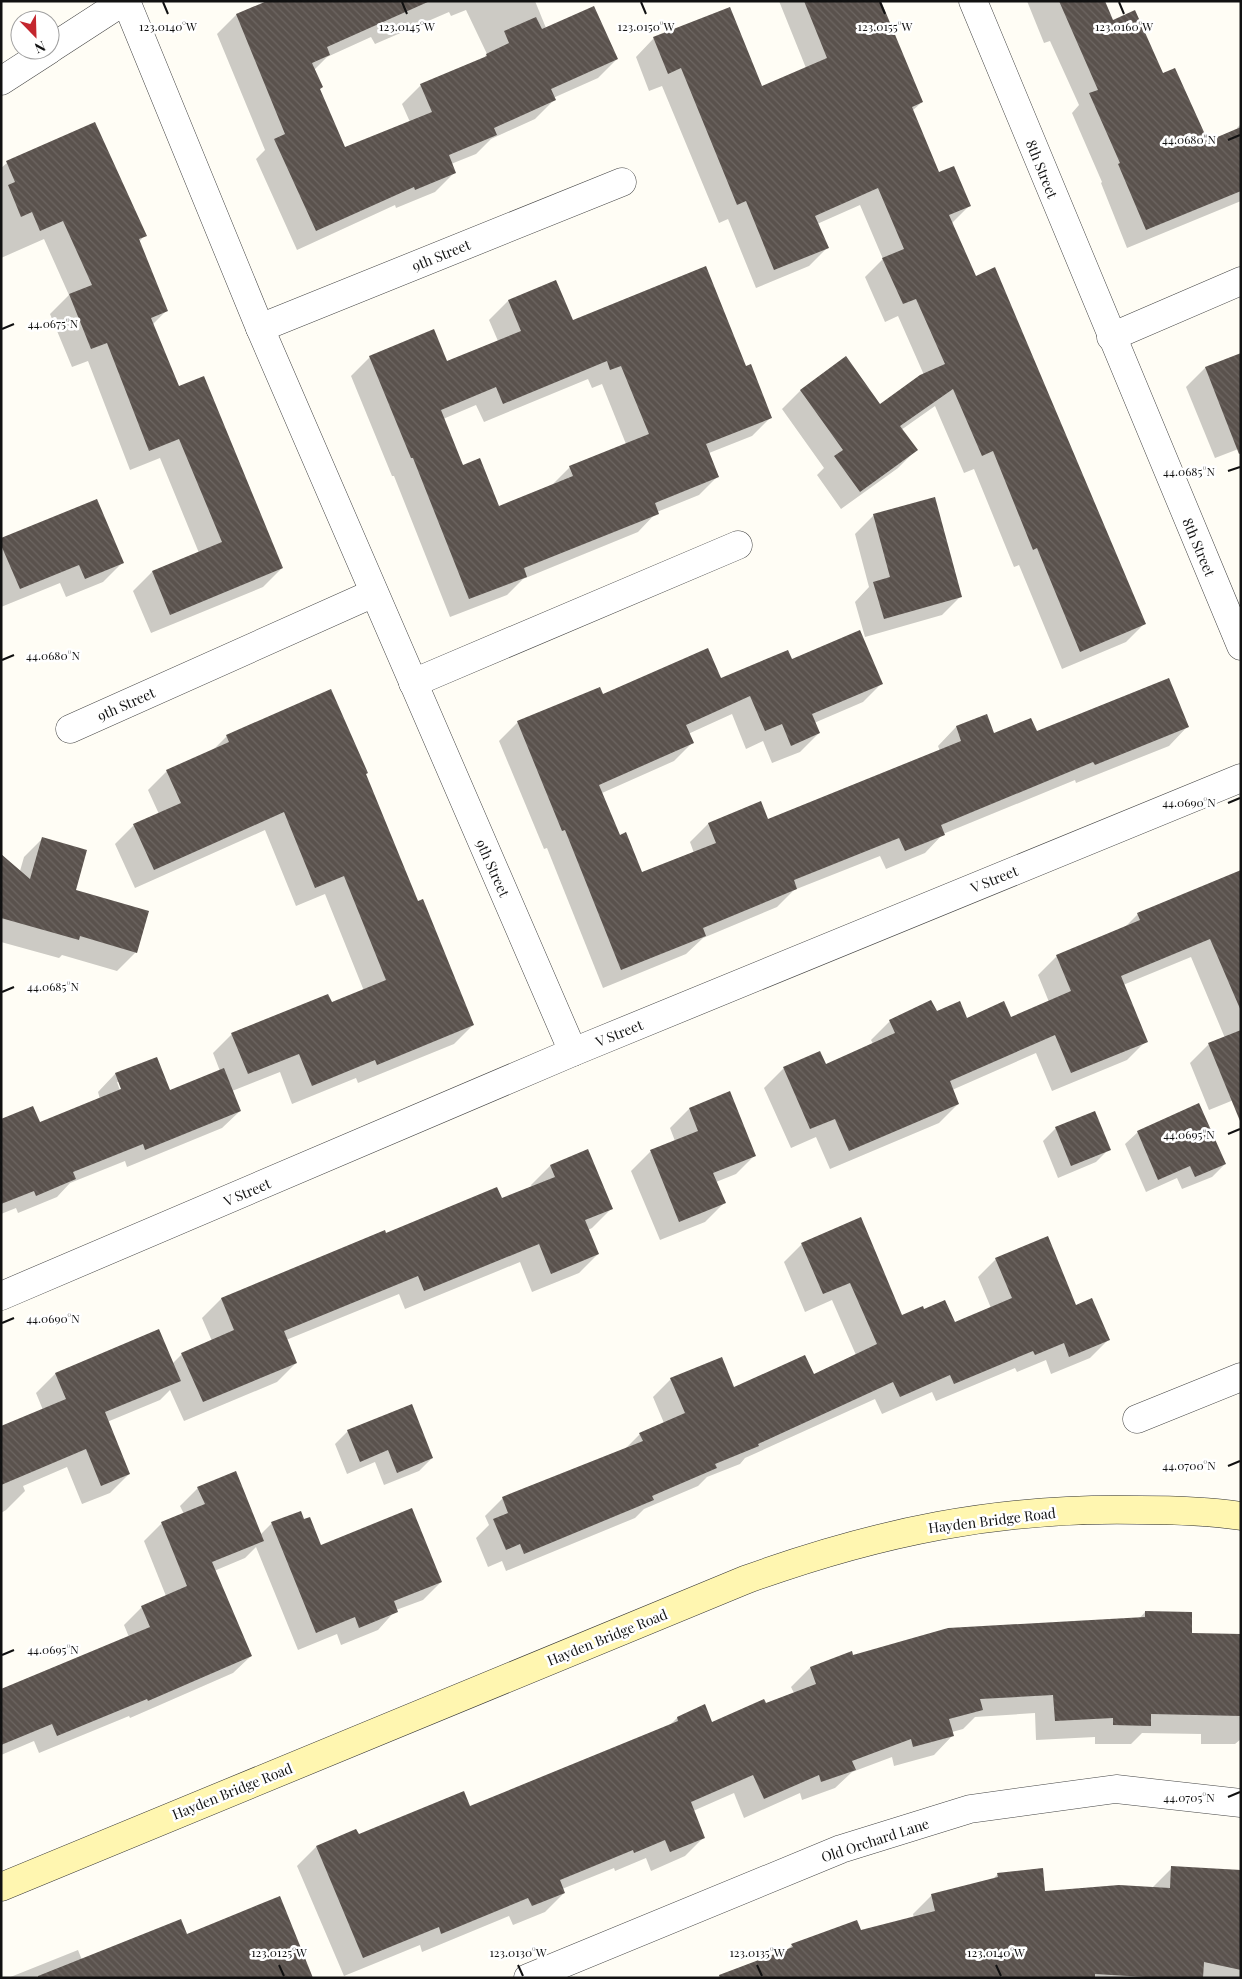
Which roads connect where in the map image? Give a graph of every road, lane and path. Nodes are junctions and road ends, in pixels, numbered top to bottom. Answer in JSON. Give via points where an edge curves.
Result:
{"nodes":[{"id":1,"x":125,"y":1,"type":"edge"},
{"id":2,"x":973,"y":1,"type":"edge"},
{"id":3,"x":60,"y":43,"type":"edge"},
{"id":4,"x":34,"y":60,"type":"edge"},
{"id":5,"x":1,"y":81,"type":"edge"},
{"id":6,"x":622,"y":182,"type":"dead end"},
{"id":7,"x":1241,"y":281,"type":"edge"},
{"id":8,"x":260,"y":328,"type":"junction"},
{"id":9,"x":1111,"y":337,"type":"junction"},
{"id":10,"x":738,"y":545,"type":"dead end"},
{"id":11,"x":374,"y":593,"type":"junction"},
{"id":12,"x":1241,"y":646,"type":"edge"},
{"id":13,"x":412,"y":683,"type":"junction"},
{"id":14,"x":70,"y":728,"type":"dead end"},
{"id":15,"x":1241,"y":778,"type":"edge"},
{"id":16,"x":573,"y":1052,"type":"junction"},
{"id":17,"x":1,"y":1296,"type":"edge"},
{"id":18,"x":1241,"y":1377,"type":"edge"},
{"id":19,"x":1137,"y":1419,"type":"dead end"},
{"id":20,"x":1241,"y":1516,"type":"edge"},
{"id":21,"x":1241,"y":1803,"type":"edge"},
{"id":22,"x":1,"y":1887,"type":"edge"},
{"id":23,"x":528,"y":1978,"type":"edge"}],
"edges":[{"from":1,"to":3,"type":"street"},
{"from":1,"to":8,"type":"street","name":"9th Street"},
{"from":2,"to":9,"type":"street","name":"8th Street"},
{"from":4,"to":5,"type":"street"},
{"from":6,"to":8,"type":"street","name":"9th Street"},
{"from":7,"to":9,"type":"street"},
{"from":8,"to":11,"type":"street","name":"9th Street"},
{"from":9,"to":12,"type":"street","name":"8th Street"},
{"from":10,"to":13,"type":"street"},
{"from":11,"to":13,"type":"street","name":"9th Street"},
{"from":11,"to":14,"type":"street","name":"9th Street"},
{"from":13,"to":16,"type":"street","name":"9th Street"},
{"from":15,"to":16,"type":"street","name":"V Street"},
{"from":16,"to":17,"type":"street","name":"V Street"},
{"from":18,"to":19,"type":"street"},
{"from":20,"to":22,"type":"street","name":"Hayden Bridge Road","via":[[1171,1510],[1024,1513],[955,1521],[808,1557],[745,1580]]},
{"from":21,"to":23,"type":"street","name":"Old Orchard Lane","via":[[1116,1789],[970,1809],[841,1849]]}]}
